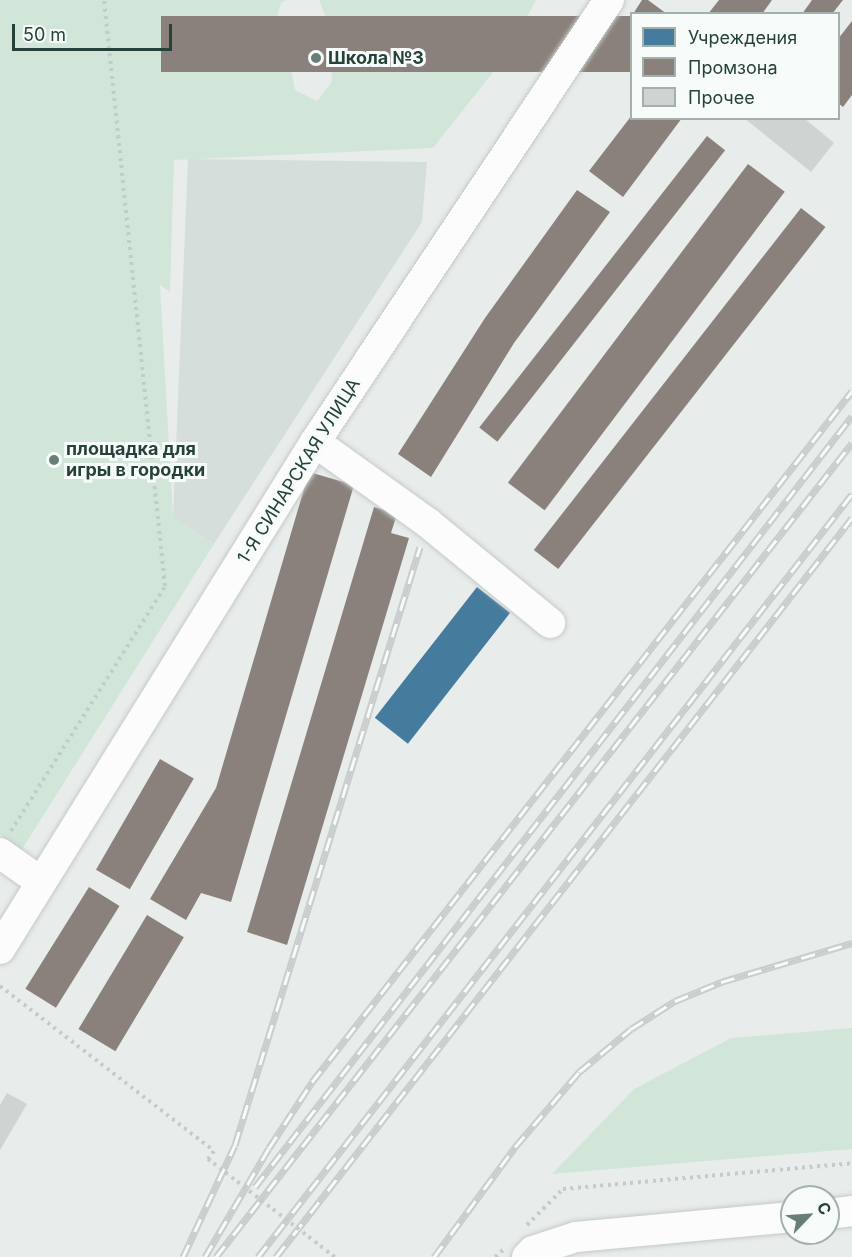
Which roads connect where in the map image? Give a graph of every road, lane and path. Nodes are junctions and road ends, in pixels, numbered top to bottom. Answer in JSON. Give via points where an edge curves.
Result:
{"nodes":[{"id":1,"x":104,"y":0,"type":"edge"},
{"id":2,"x":609,"y":0,"type":"edge"},
{"id":3,"x":315,"y":442,"type":"junction"},
{"id":4,"x":550,"y":623,"type":"dead end"},
{"id":5,"x":3,"y":846,"type":"edge"},
{"id":6,"x":41,"y":882,"type":"junction"},
{"id":7,"x":0,"y":949,"type":"edge"},
{"id":8,"x":0,"y":986,"type":"edge"},
{"id":9,"x":852,"y":1163,"type":"edge"},
{"id":10,"x":780,"y":1218,"type":"edge"},
{"id":11,"x":517,"y":1246,"type":"edge"},
{"id":12,"x":335,"y":1257,"type":"edge"},
{"id":13,"x":495,"y":1257,"type":"edge"}],
"edges":[{"from":1,"to":5,"type":"path","via":[[165,585]]},
{"from":2,"to":3,"type":"street","name":"1-Я СИНАРСКАЯ УЛИЦА"},
{"from":3,"to":4,"type":"street","via":[[428,523]]},
{"from":3,"to":6,"type":"street","name":"1-Я СИНАРСКАЯ УЛИЦА"},
{"from":5,"to":6,"type":"street"},
{"from":6,"to":7,"type":"street","name":"1-Я СИНАРСКАЯ УЛИЦА"},
{"from":8,"to":12,"type":"path","bridge":true,"via":[[214,1151],[208,1159]]},
{"from":9,"to":11,"type":"path","via":[[563,1189]]},
{"from":10,"to":11,"type":"street","via":[[576,1237],[532,1251]]},
{"from":11,"to":13,"type":"path"}]}
